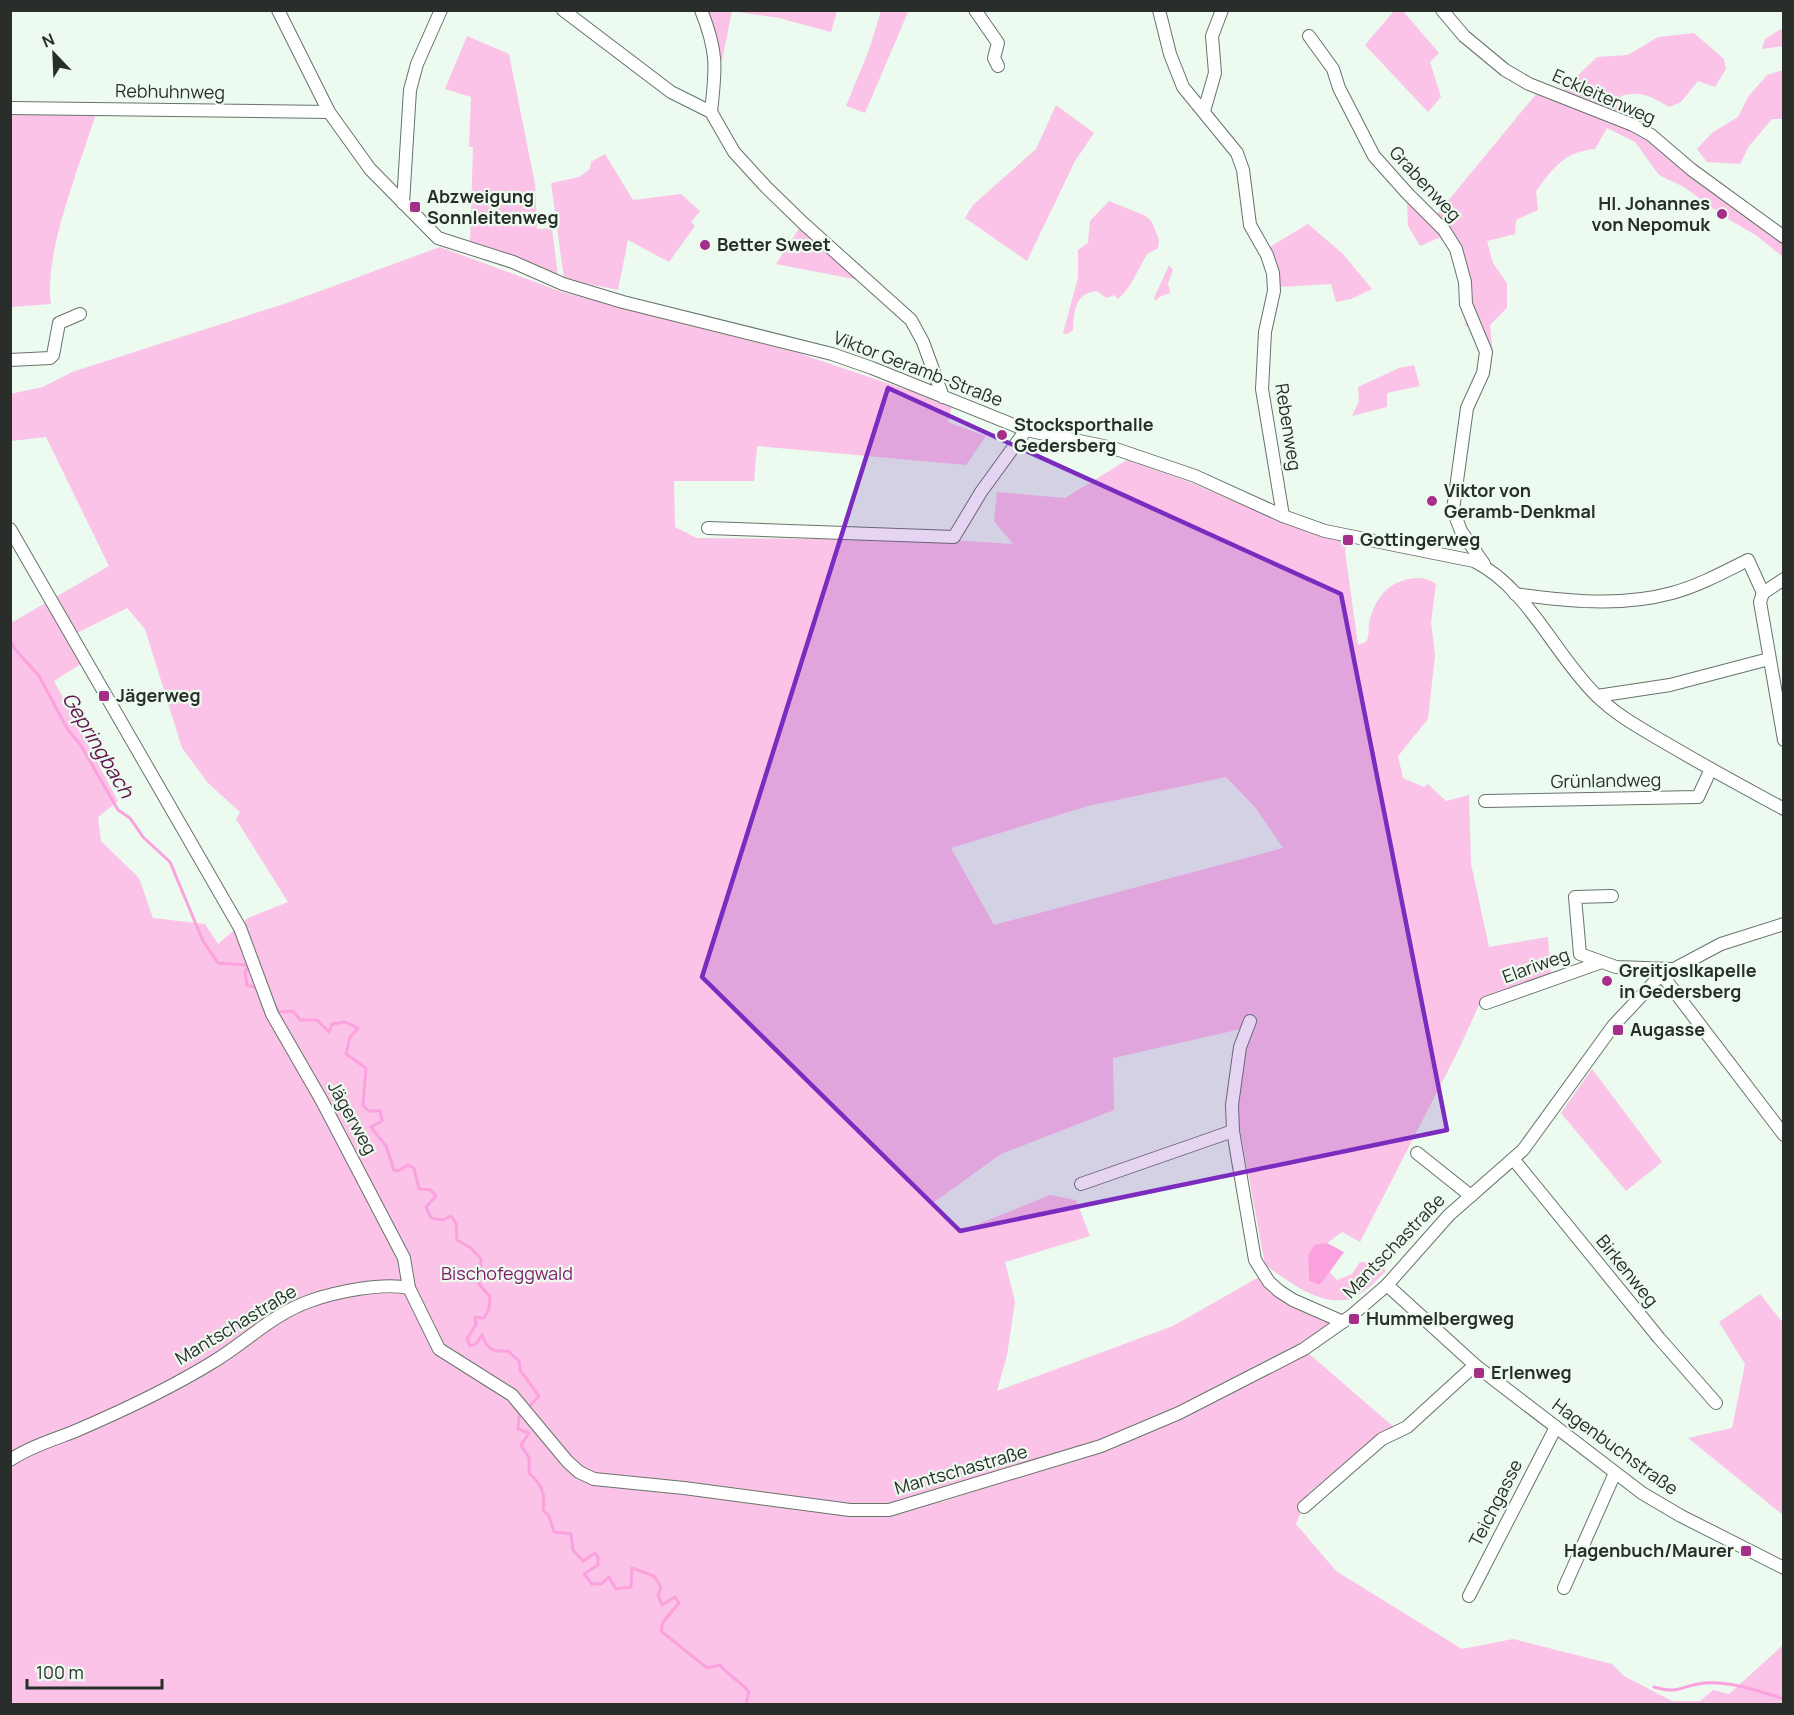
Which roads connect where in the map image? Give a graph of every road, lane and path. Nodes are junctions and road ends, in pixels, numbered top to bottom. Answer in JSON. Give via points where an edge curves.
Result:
{"nodes":[{"id":1,"x":278,"y":10,"type":"edge"},
{"id":2,"x":441,"y":10,"type":"edge"},
{"id":3,"x":562,"y":10,"type":"edge"},
{"id":4,"x":701,"y":10,"type":"edge"},
{"id":5,"x":975,"y":10,"type":"edge"},
{"id":6,"x":1159,"y":10,"type":"edge"},
{"id":7,"x":1222,"y":10,"type":"edge"},
{"id":8,"x":1442,"y":10,"type":"edge"},
{"id":9,"x":1309,"y":36,"type":"dead end"},
{"id":10,"x":998,"y":66,"type":"dead end"},
{"id":11,"x":10,"y":108,"type":"edge"},
{"id":12,"x":1204,"y":111,"type":"junction"},
{"id":13,"x":329,"y":112,"type":"junction"},
{"id":14,"x":711,"y":112,"type":"junction"},
{"id":15,"x":403,"y":203,"type":"junction"},
{"id":16,"x":1784,"y":237,"type":"edge"},
{"id":17,"x":80,"y":314,"type":"dead end"},
{"id":18,"x":10,"y":360,"type":"edge"},
{"id":19,"x":943,"y":397,"type":"junction"},
{"id":20,"x":1026,"y":430,"type":"junction"},
{"id":21,"x":1283,"y":516,"type":"junction"},
{"id":22,"x":708,"y":528,"type":"dead end"},
{"id":23,"x":10,"y":529,"type":"edge"},
{"id":24,"x":1487,"y":567,"type":"junction"},
{"id":25,"x":1784,"y":579,"type":"edge"},
{"id":26,"x":1763,"y":593,"type":"junction"},
{"id":27,"x":1515,"y":594,"type":"junction"},
{"id":28,"x":1769,"y":659,"type":"junction"},
{"id":29,"x":1598,"y":696,"type":"junction"},
{"id":30,"x":1780,"y":705,"type":"edge"},
{"id":31,"x":1784,"y":740,"type":"edge"},
{"id":32,"x":1711,"y":769,"type":"junction"},
{"id":33,"x":1485,"y":801,"type":"dead end"},
{"id":34,"x":1784,"y":809,"type":"edge"},
{"id":35,"x":1612,"y":896,"type":"dead end"},
{"id":36,"x":1784,"y":924,"type":"edge"},
{"id":37,"x":1599,"y":963,"type":"junction"},
{"id":38,"x":1667,"y":972,"type":"junction"},
{"id":39,"x":1486,"y":1004,"type":"dead end"},
{"id":40,"x":1250,"y":1022,"type":"dead end"},
{"id":41,"x":1233,"y":1131,"type":"junction"},
{"id":42,"x":1784,"y":1135,"type":"edge"},
{"id":43,"x":1417,"y":1153,"type":"dead end"},
{"id":44,"x":1514,"y":1160,"type":"junction"},
{"id":45,"x":1081,"y":1184,"type":"dead end"},
{"id":46,"x":1471,"y":1196,"type":"junction"},
{"id":47,"x":1387,"y":1285,"type":"junction"},
{"id":48,"x":409,"y":1288,"type":"junction"},
{"id":49,"x":1343,"y":1322,"type":"junction"},
{"id":50,"x":1475,"y":1365,"type":"junction"},
{"id":51,"x":1716,"y":1403,"type":"dead end"},
{"id":52,"x":1556,"y":1427,"type":"junction"},
{"id":53,"x":10,"y":1460,"type":"edge"},
{"id":54,"x":1615,"y":1473,"type":"junction"},
{"id":55,"x":1304,"y":1507,"type":"dead end"},
{"id":56,"x":1784,"y":1568,"type":"edge"},
{"id":57,"x":1564,"y":1588,"type":"dead end"},
{"id":58,"x":1468,"y":1596,"type":"dead end"}],
"edges":[{"from":1,"to":13,"type":"street","name":"Viktor Geramb-Straße"},
{"from":2,"to":15,"type":"street","via":[[410,90]]},
{"from":3,"to":14,"type":"street","via":[[671,92]]},
{"from":4,"to":14,"type":"street","via":[[716,60]]},
{"from":5,"to":10,"type":"street","via":[[998,43],[994,58]]},
{"from":6,"to":12,"type":"street","name":"Rebenweg","via":[[1178,77]]},
{"from":7,"to":12,"type":"street","via":[[1212,36],[1215,73]]},
{"from":8,"to":16,"type":"street","name":"Eckleitenweg","via":[[1464,36],[1505,70],[1529,84],[1651,135],[1692,171]]},
{"from":9,"to":24,"type":"street","name":"Grabenweg","via":[[1333,69],[1374,156],[1444,230],[1456,249],[1466,304],[1486,352],[1483,373],[1467,408],[1453,510],[1461,531]]},
{"from":11,"to":13,"type":"street","name":"Rebhuhnweg"},
{"from":12,"to":21,"type":"street","name":"Rebenweg","via":[[1237,153],[1250,225],[1273,273],[1262,389]]},
{"from":13,"to":15,"type":"street","name":"Viktor Geramb-Straße","via":[[370,168]]},
{"from":14,"to":19,"type":"street","via":[[734,152],[766,187],[911,320]]},
{"from":15,"to":19,"type":"street","name":"Viktor Geramb-Straße","via":[[438,238],[513,262],[563,284],[832,354]]},
{"from":17,"to":18,"type":"street","via":[[59,323],[50,358]]},
{"from":19,"to":20,"type":"street","name":"Viktor Geramb-Straße"},
{"from":20,"to":21,"type":"street","name":"Viktor Geramb-Straße","via":[[1113,448],[1167,466]]},
{"from":20,"to":22,"type":"street","via":[[954,537]]},
{"from":21,"to":24,"type":"street","name":"Viktor Geramb-Straße","via":[[1332,533],[1453,555]]},
{"from":23,"to":48,"type":"street","name":"Jägerweg","via":[[240,928],[272,1014],[362,1174],[404,1258]]},
{"from":24,"to":27,"type":"street","name":"Viktor Geramb-Straße"},
{"from":25,"to":26,"type":"street"},
{"from":26,"to":27,"type":"street","via":[[1748,560],[1688,588],[1653,597],[1587,601]]},
{"from":26,"to":28,"type":"street","via":[[1760,602]]},
{"from":27,"to":29,"type":"street","name":"Viktor Geramb-Straße"},
{"from":28,"to":29,"type":"street","via":[[1670,685]]},
{"from":28,"to":30,"type":"street"},
{"from":29,"to":32,"type":"street","name":"Viktor Geramb-Straße","via":[[1629,721]]},
{"from":30,"to":31,"type":"street"},
{"from":32,"to":33,"type":"street","name":"Grünlandweg","via":[[1698,797]]},
{"from":32,"to":34,"type":"street","name":"Viktor Geramb-Straße"},
{"from":35,"to":37,"type":"street","name":"Elariweg","via":[[1575,897],[1580,954]]},
{"from":36,"to":38,"type":"street","name":"Mantschastraße","via":[[1721,944]]},
{"from":37,"to":38,"type":"street","name":"Elariweg"},
{"from":37,"to":39,"type":"street","name":"Elariweg"},
{"from":38,"to":42,"type":"street"},
{"from":38,"to":44,"type":"street","name":"Mantschastraße","via":[[1613,1026]]},
{"from":40,"to":41,"type":"street","via":[[1240,1047],[1233,1085]]},
{"from":41,"to":45,"type":"street"},
{"from":41,"to":49,"type":"street","via":[[1250,1243],[1262,1273],[1293,1300]]},
{"from":43,"to":46,"type":"street"},
{"from":44,"to":46,"type":"street","name":"Mantschastraße"},
{"from":44,"to":51,"type":"street","name":"Birkenweg"},
{"from":46,"to":47,"type":"street","name":"Mantschastraße","via":[[1444,1220]]},
{"from":47,"to":49,"type":"street","name":"Mantschastraße"},
{"from":47,"to":50,"type":"street","name":"Hagenbuchstraße"},
{"from":48,"to":49,"type":"street","name":"Mantschastraße","via":[[439,1349],[520,1401],[579,1472],[594,1479],[850,1510],[889,1510],[1101,1446],[1253,1377]]},
{"from":48,"to":53,"type":"street","name":"Mantschastraße","via":[[394,1285],[369,1289],[292,1308],[214,1362],[114,1414],[45,1441]]},
{"from":50,"to":52,"type":"street","name":"Hagenbuchstraße"},
{"from":50,"to":55,"type":"street","via":[[1407,1427],[1382,1439]]},
{"from":52,"to":54,"type":"street","name":"Hagenbuchstraße"},
{"from":52,"to":58,"type":"street","name":"Teichgasse"},
{"from":54,"to":56,"type":"street","name":"Hagenbuchstraße","via":[[1681,1516]]},
{"from":54,"to":57,"type":"street"}]}
